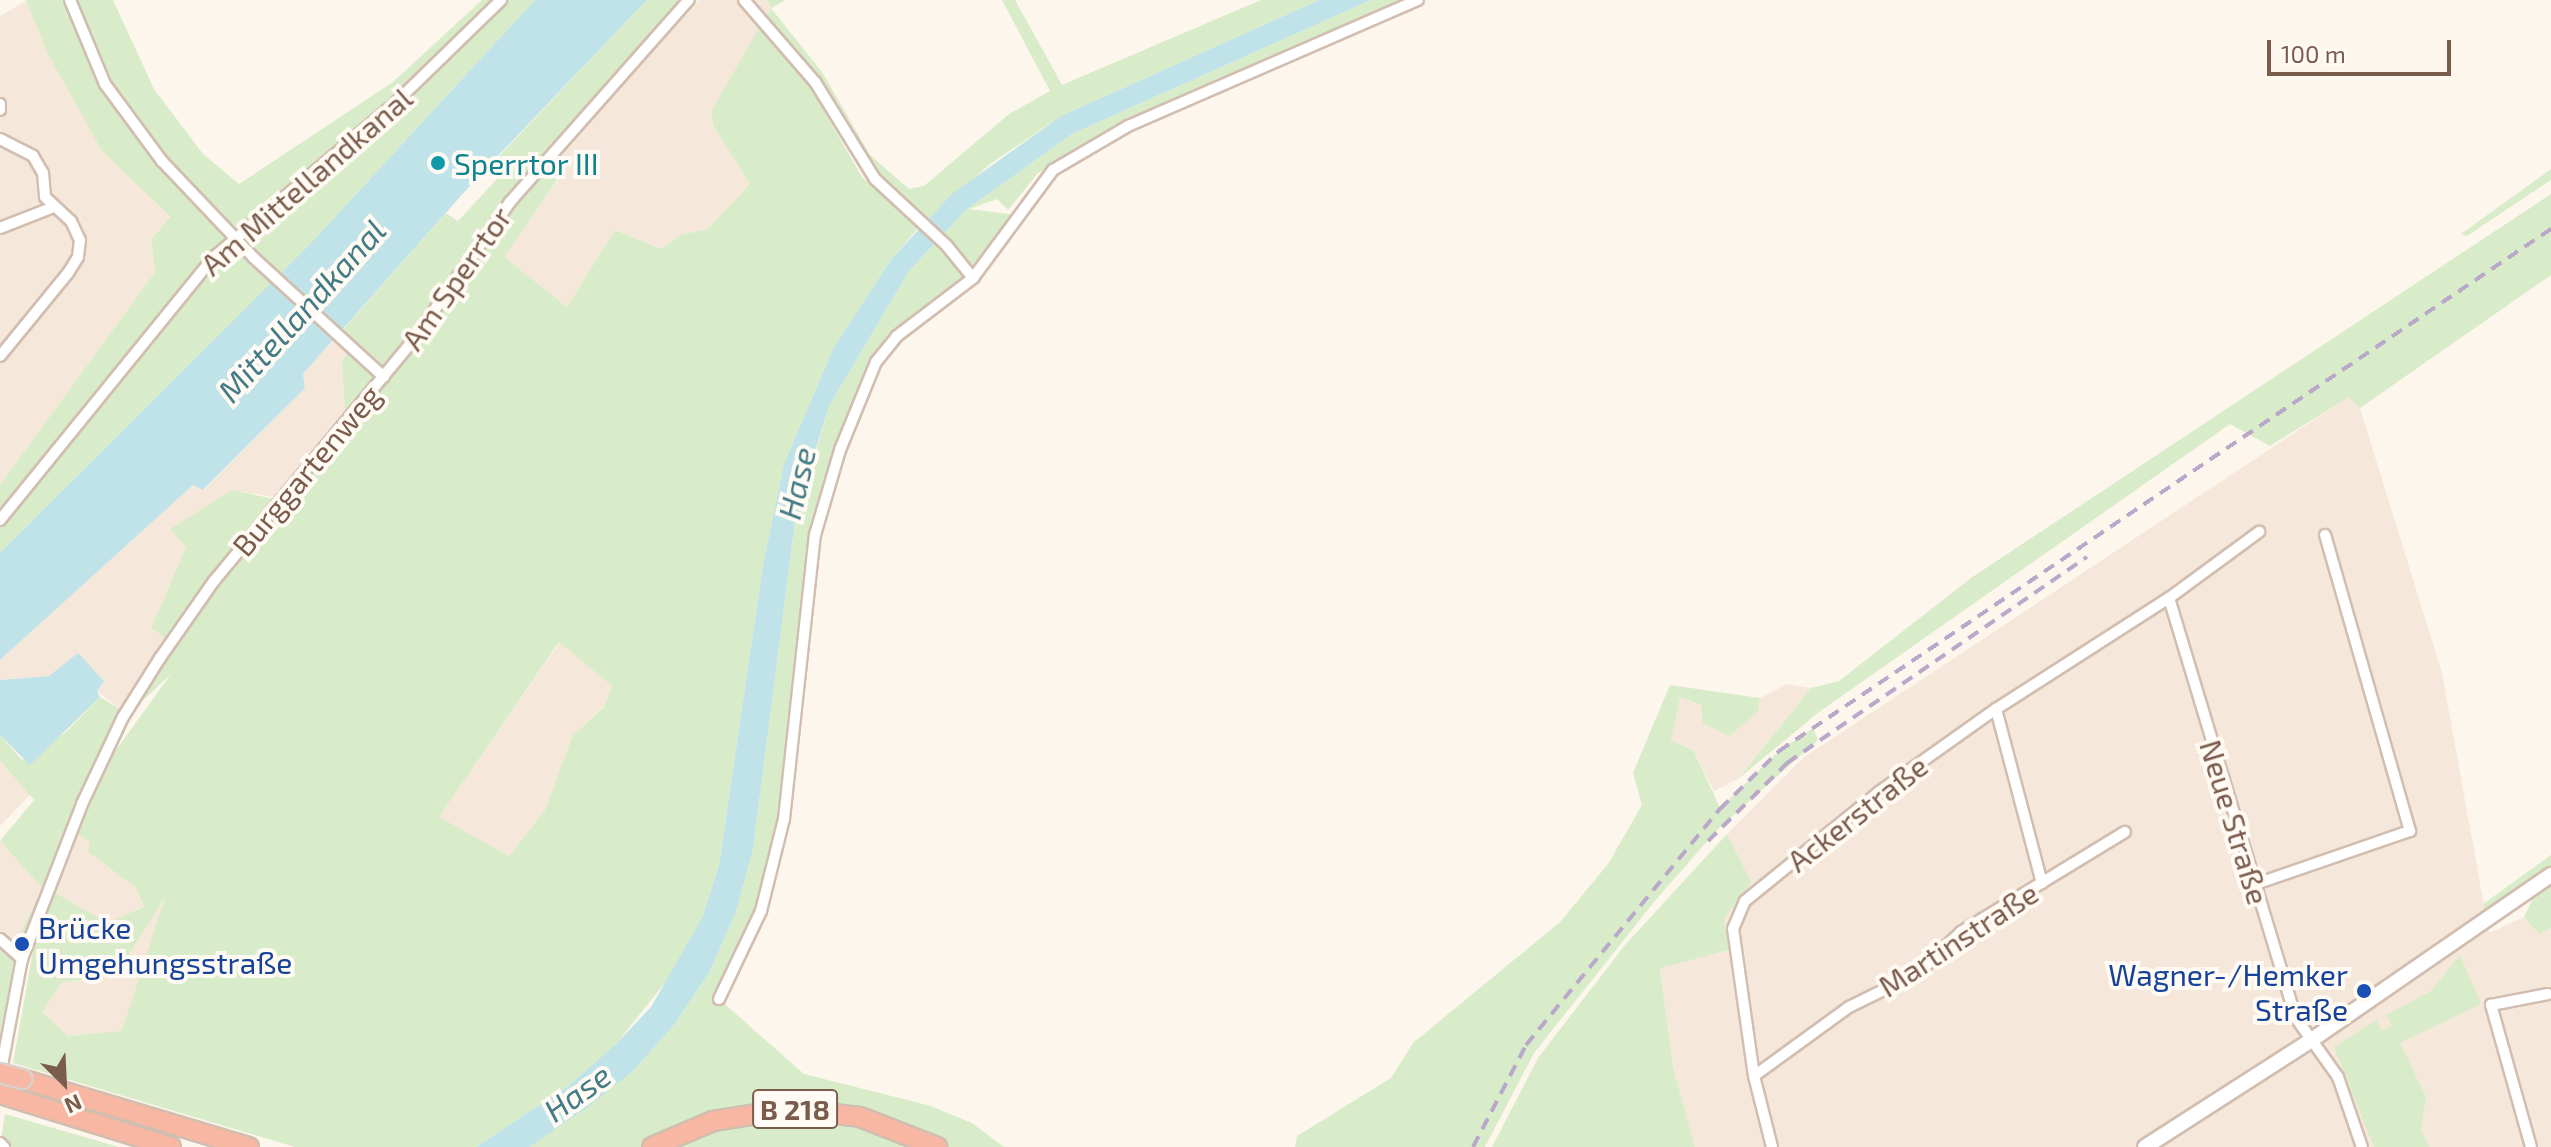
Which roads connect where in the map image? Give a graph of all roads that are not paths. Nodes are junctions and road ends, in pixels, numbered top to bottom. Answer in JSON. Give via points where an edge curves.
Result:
{"nodes":[{"id":1,"x":70,"y":0,"type":"edge"},
{"id":2,"x":501,"y":0,"type":"edge"},
{"id":3,"x":689,"y":0,"type":"edge"},
{"id":4,"x":744,"y":0,"type":"edge"},
{"id":5,"x":1418,"y":0,"type":"edge"},
{"id":6,"x":0,"y":139,"type":"edge"},
{"id":7,"x":54,"y":207,"type":"junction"},
{"id":8,"x":0,"y":228,"type":"edge"},
{"id":9,"x":236,"y":236,"type":"junction"},
{"id":10,"x":973,"y":278,"type":"junction"},
{"id":11,"x":0,"y":356,"type":"edge"},
{"id":12,"x":384,"y":377,"type":"junction"},
{"id":13,"x":0,"y":520,"type":"edge"},
{"id":14,"x":2259,"y":532,"type":"dead end"},
{"id":15,"x":2325,"y":535,"type":"dead end"},
{"id":16,"x":2169,"y":598,"type":"junction"},
{"id":17,"x":1996,"y":709,"type":"junction"},
{"id":18,"x":2125,"y":832,"type":"dead end"},
{"id":19,"x":2551,"y":875,"type":"edge"},
{"id":20,"x":2042,"y":883,"type":"junction"},
{"id":21,"x":2253,"y":885,"type":"junction"},
{"id":22,"x":0,"y":939,"type":"edge"},
{"id":23,"x":22,"y":959,"type":"junction"},
{"id":24,"x":2550,"y":997,"type":"edge"},
{"id":25,"x":719,"y":999,"type":"dead end"},
{"id":26,"x":2313,"y":1039,"type":"junction"},
{"id":27,"x":0,"y":1075,"type":"edge"},
{"id":28,"x":1754,"y":1076,"type":"junction"},
{"id":29,"x":8,"y":1097,"type":"edge"},
{"id":30,"x":0,"y":1143,"type":"edge"},
{"id":31,"x":4,"y":1147,"type":"edge"},
{"id":32,"x":171,"y":1147,"type":"edge"},
{"id":33,"x":249,"y":1147,"type":"edge"},
{"id":34,"x":652,"y":1147,"type":"edge"},
{"id":35,"x":937,"y":1147,"type":"edge"},
{"id":36,"x":1772,"y":1147,"type":"edge"},
{"id":37,"x":2145,"y":1147,"type":"edge"},
{"id":38,"x":2362,"y":1147,"type":"edge"},
{"id":39,"x":2531,"y":1147,"type":"edge"}],
"edges":[{"from":1,"to":9,"type":"street","name":"Burggartenweg","via":[[81,36],[122,107],[162,161]]},
{"from":2,"to":9,"type":"street","name":"Am Mittellandkanal","via":[[390,108]]},
{"from":3,"to":12,"type":"street","name":"Am Sperrtor","via":[[518,192]]},
{"from":4,"to":10,"type":"street","via":[[815,82],[875,179],[947,246]]},
{"from":5,"to":10,"type":"street","via":[[1128,126],[1073,157],[1036,186]]},
{"from":6,"to":7,"type":"street","via":[[33,156],[43,173],[45,197]]},
{"from":7,"to":8,"type":"street"},
{"from":7,"to":11,"type":"street","via":[[71,221],[80,240],[78,257]]},
{"from":9,"to":12,"type":"street","name":"Burggartenweg"},
{"from":9,"to":13,"type":"street","name":"Am Mittellandkanal","via":[[165,312]]},
{"from":10,"to":25,"type":"street","via":[[897,336],[876,362],[840,450],[815,535],[784,819],[761,911]]},
{"from":12,"to":23,"type":"street","name":"Burggartenweg","via":[[204,593],[123,717],[82,804]]},
{"from":14,"to":16,"type":"street","name":"Ackerstraße"},
{"from":15,"to":21,"type":"street","via":[[2410,831]]},
{"from":16,"to":17,"type":"street","name":"Ackerstraße"},
{"from":16,"to":21,"type":"street","name":"Neue Straße"},
{"from":17,"to":20,"type":"street"},
{"from":17,"to":28,"type":"street","name":"Ackerstraße","via":[[1879,792],[1753,894],[1733,929]]},
{"from":18,"to":20,"type":"street","name":"Martinstraße"},
{"from":19,"to":26,"type":"main road"},
{"from":20,"to":28,"type":"street","name":"Martinstraße","via":[[1961,932],[1918,973],[1849,1007]]},
{"from":21,"to":26,"type":"street","name":"Neue Straße","via":[[2296,1018]]},
{"from":22,"to":23,"type":"street"},
{"from":23,"to":27,"type":"street","name":"Burggartenweg"},
{"from":24,"to":39,"type":"street","via":[[2491,1005]]},
{"from":26,"to":37,"type":"main road"},
{"from":26,"to":38,"type":"street","name":"Neue Straße","via":[[2338,1077]]},
{"from":27,"to":33,"type":"highway","bridge":true},
{"from":28,"to":36,"type":"street"},
{"from":29,"to":32,"type":"highway"},
{"from":30,"to":31,"type":"street"},
{"from":34,"to":35,"type":"highway","number":"B 218","via":[[713,1121],[790,1109],[860,1117]]}]}
